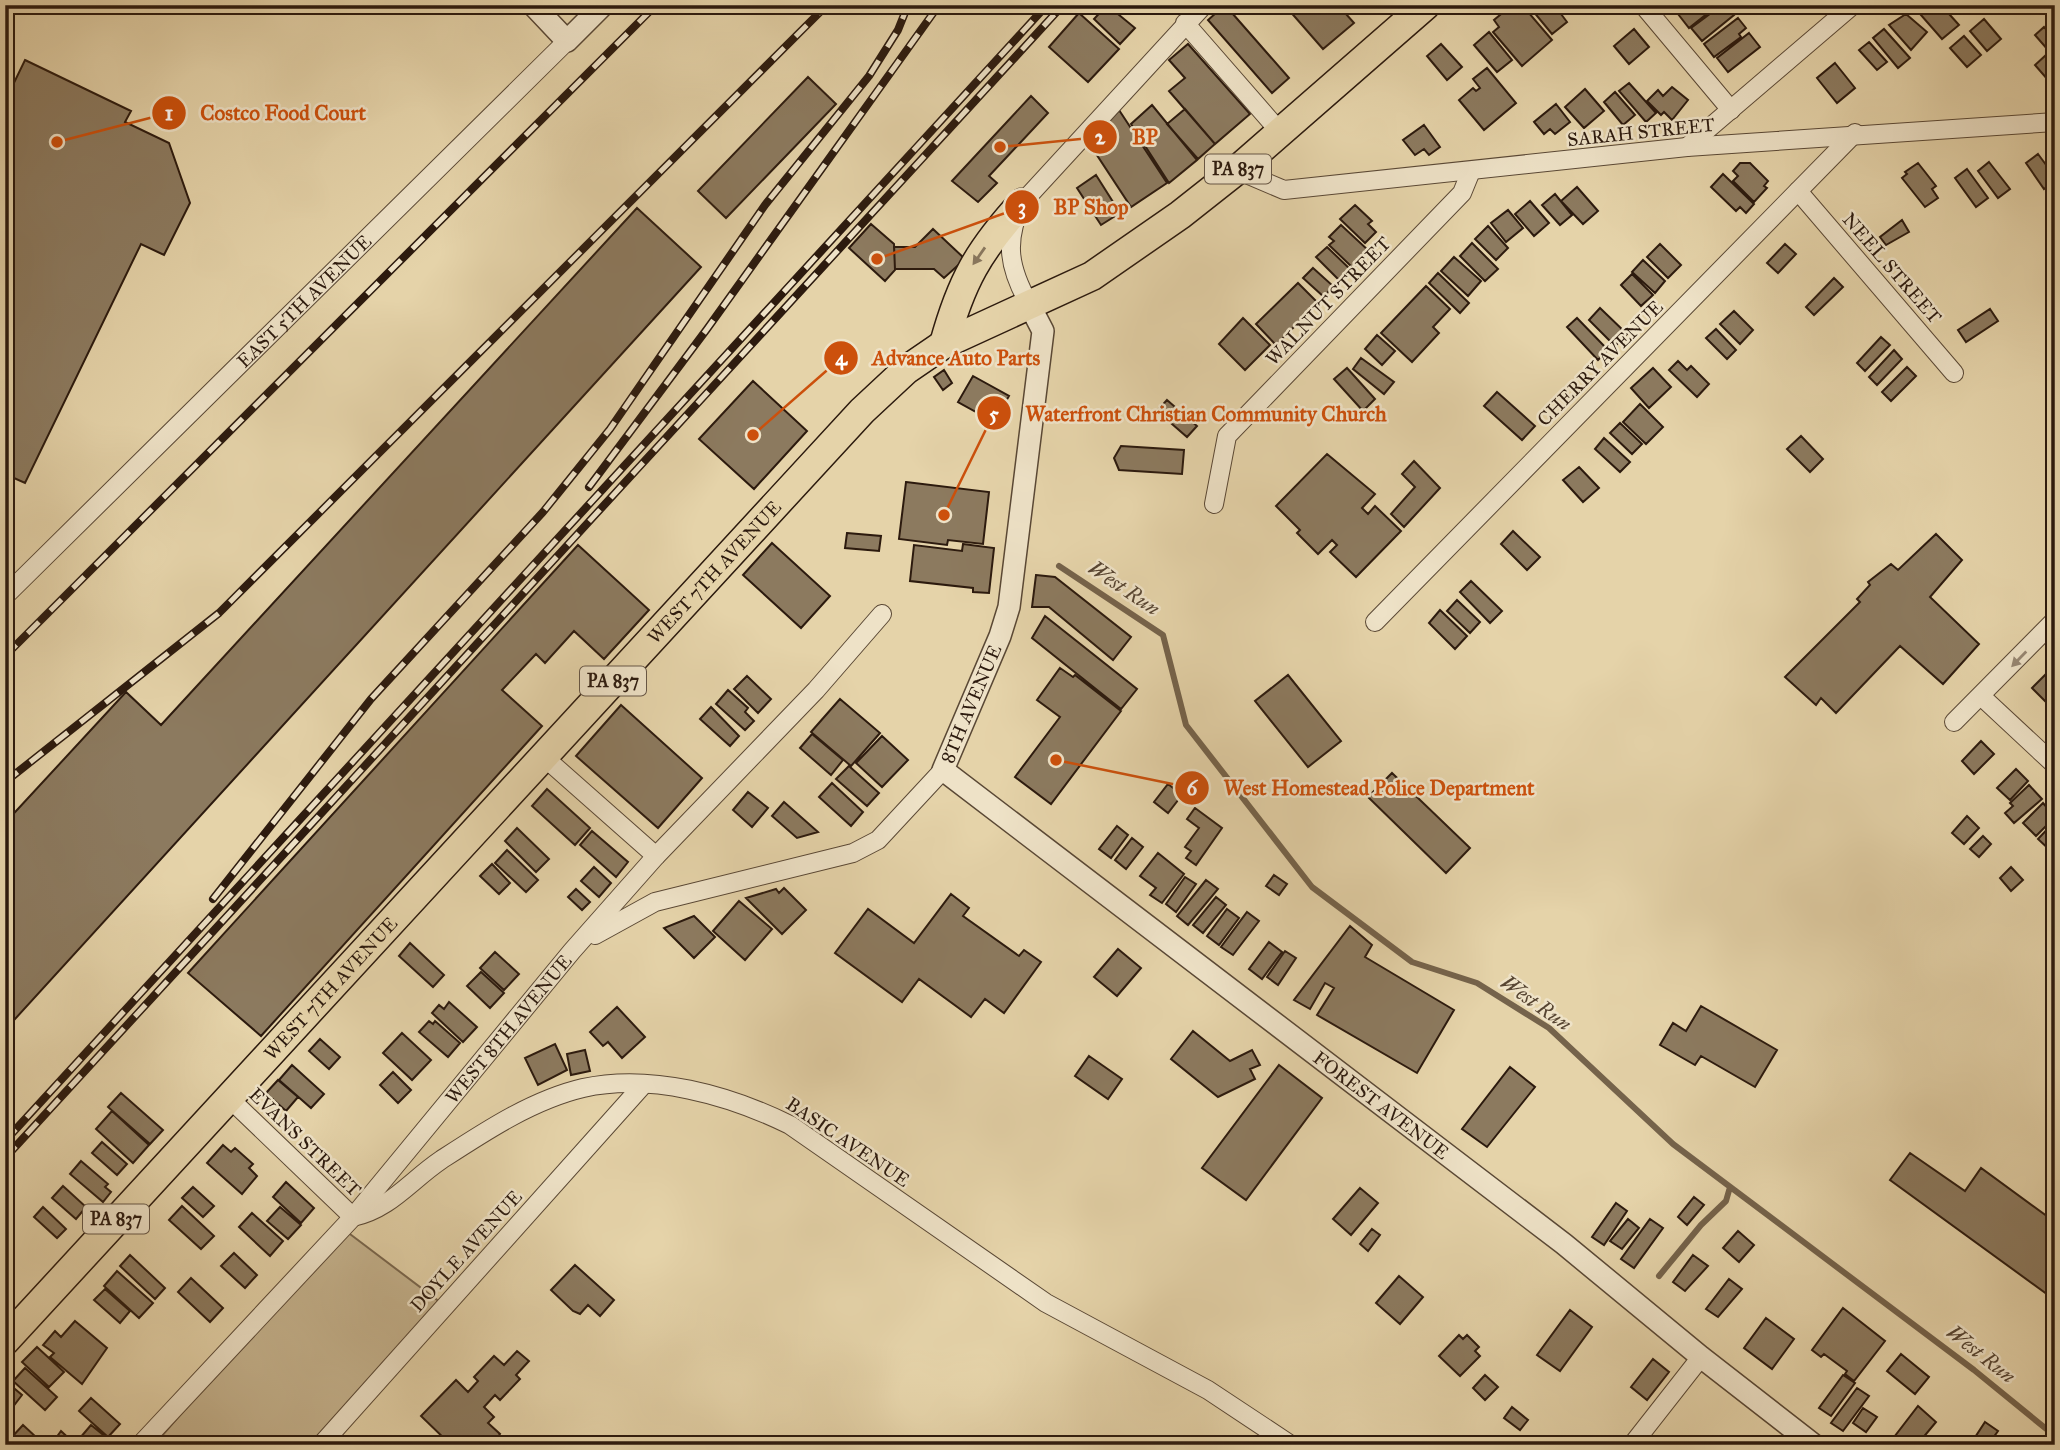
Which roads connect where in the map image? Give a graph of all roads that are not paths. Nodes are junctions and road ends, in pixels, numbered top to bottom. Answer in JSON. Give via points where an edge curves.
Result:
{"nodes":[{"id":1,"x":533,"y":5,"type":"edge"},
{"id":2,"x":603,"y":5,"type":"edge"},
{"id":3,"x":1203,"y":5,"type":"edge"},
{"id":4,"x":1426,"y":5,"type":"edge"},
{"id":5,"x":1643,"y":5,"type":"edge"},
{"id":6,"x":1853,"y":5,"type":"edge"},
{"id":7,"x":1185,"y":23,"type":"junction"},
{"id":8,"x":567,"y":41,"type":"junction"},
{"id":9,"x":1731,"y":110,"type":"junction"},
{"id":10,"x":2055,"y":122,"type":"edge"},
{"id":11,"x":1280,"y":132,"type":"junction"},
{"id":12,"x":1855,"y":134,"type":"junction"},
{"id":13,"x":1687,"y":147,"type":"junction"},
{"id":14,"x":1237,"y":170,"type":"junction"},
{"id":15,"x":1471,"y":171,"type":"junction"},
{"id":16,"x":1798,"y":191,"type":"junction"},
{"id":17,"x":1022,"y":204,"type":"junction"},
{"id":18,"x":1030,"y":304,"type":"junction"},
{"id":19,"x":944,"y":344,"type":"junction"},
{"id":20,"x":1954,"y":373,"type":"dead end"},
{"id":21,"x":1214,"y":504,"type":"dead end"},
{"id":22,"x":5,"y":596,"type":"edge"},
{"id":23,"x":882,"y":614,"type":"dead end"},
{"id":24,"x":2055,"y":621,"type":"edge"},
{"id":25,"x":1375,"y":622,"type":"dead end"},
{"id":26,"x":1982,"y":697,"type":"junction"},
{"id":27,"x":1954,"y":722,"type":"dead end"},
{"id":28,"x":544,"y":757,"type":"junction"},
{"id":29,"x":2055,"y":765,"type":"edge"},
{"id":30,"x":943,"y":770,"type":"junction"},
{"id":31,"x":656,"y":856,"type":"junction"},
{"id":32,"x":572,"y":951,"type":"junction"},
{"id":33,"x":643,"y":1086,"type":"junction"},
{"id":34,"x":228,"y":1097,"type":"junction"},
{"id":35,"x":353,"y":1217,"type":"junction"},
{"id":36,"x":5,"y":1340,"type":"edge"},
{"id":37,"x":1701,"y":1357,"type":"junction"},
{"id":38,"x":140,"y":1445,"type":"edge"},
{"id":39,"x":321,"y":1445,"type":"edge"},
{"id":40,"x":1291,"y":1445,"type":"edge"},
{"id":41,"x":1632,"y":1445,"type":"edge"},
{"id":42,"x":1814,"y":1445,"type":"edge"}],
"edges":[{"from":1,"to":8,"type":"street"},
{"from":2,"to":8,"type":"street","name":"EAST 5TH AVENUE"},
{"from":3,"to":7,"type":"street"},
{"from":4,"to":11,"type":"main road","number":"PA 837"},
{"from":5,"to":9,"type":"street"},
{"from":6,"to":9,"type":"street"},
{"from":7,"to":11,"type":"street"},
{"from":7,"to":17,"type":"street"},
{"from":8,"to":22,"type":"street","name":"EAST 5TH AVENUE"},
{"from":9,"to":13,"type":"street"},
{"from":10,"to":12,"type":"street","name":"SARAH STREET"},
{"from":11,"to":14,"type":"main road","number":"PA 837"},
{"from":12,"to":13,"type":"street","name":"SARAH STREET"},
{"from":12,"to":16,"type":"street","name":"CHERRY AVENUE"},
{"from":13,"to":15,"type":"street","name":"SARAH STREET"},
{"from":14,"to":15,"type":"street","name":"SARAH STREET","via":[[1284,190]]},
{"from":14,"to":18,"type":"main road","number":"PA 837","via":[[1092,276]]},
{"from":15,"to":21,"type":"street","name":"WALNUT STREET","via":[[1462,193],[1227,436]]},
{"from":16,"to":20,"type":"street","name":"NEEL STREET"},
{"from":16,"to":25,"type":"street","name":"CHERRY AVENUE"},
{"from":17,"to":18,"type":"street","via":[[1011,226],[1010,251],[1016,280]]},
{"from":17,"to":19,"type":"main road","one_way":true,"via":[[969,271]]},
{"from":18,"to":19,"type":"main road","name":"WEST 7TH AVENUE","number":"PA 837"},
{"from":18,"to":30,"type":"street","name":"8TH AVENUE","via":[[1043,331],[1009,607]]},
{"from":19,"to":28,"type":"main road","name":"WEST 7TH AVENUE","number":"PA 837","via":[[906,370],[862,411]]},
{"from":23,"to":31,"type":"street","name":"WEST 8TH AVENUE","via":[[817,690]]},
{"from":24,"to":26,"type":"street","one_way":true},
{"from":26,"to":27,"type":"street"},
{"from":26,"to":29,"type":"street"},
{"from":28,"to":31,"type":"street"},
{"from":28,"to":34,"type":"main road","name":"WEST 7TH AVENUE","number":"PA 837"},
{"from":30,"to":32,"type":"street","name":"8TH AVENUE","via":[[878,840],[853,853],[655,902],[613,922]]},
{"from":30,"to":37,"type":"street","name":"FOREST AVENUE","via":[[1564,1244]]},
{"from":31,"to":32,"type":"street","name":"WEST 8TH AVENUE"},
{"from":32,"to":35,"type":"street","name":"WEST 8TH AVENUE"},
{"from":33,"to":35,"type":"street","name":"BASIC AVENUE","via":[[583,1088],[512,1117],[433,1166],[383,1207]]},
{"from":33,"to":39,"type":"street","name":"DOYLE AVENUE"},
{"from":33,"to":40,"type":"street","name":"BASIC AVENUE","via":[[679,1087],[757,1109],[790,1125],[1046,1303],[1208,1390]]},
{"from":34,"to":35,"type":"street","name":"EVANS STREET"},
{"from":34,"to":36,"type":"main road","name":"WEST 7TH AVENUE","number":"PA 837"},
{"from":35,"to":38,"type":"street","name":"WEST 8TH AVENUE"},
{"from":37,"to":41,"type":"street"},
{"from":37,"to":42,"type":"street","name":"FOREST AVENUE"}]}
